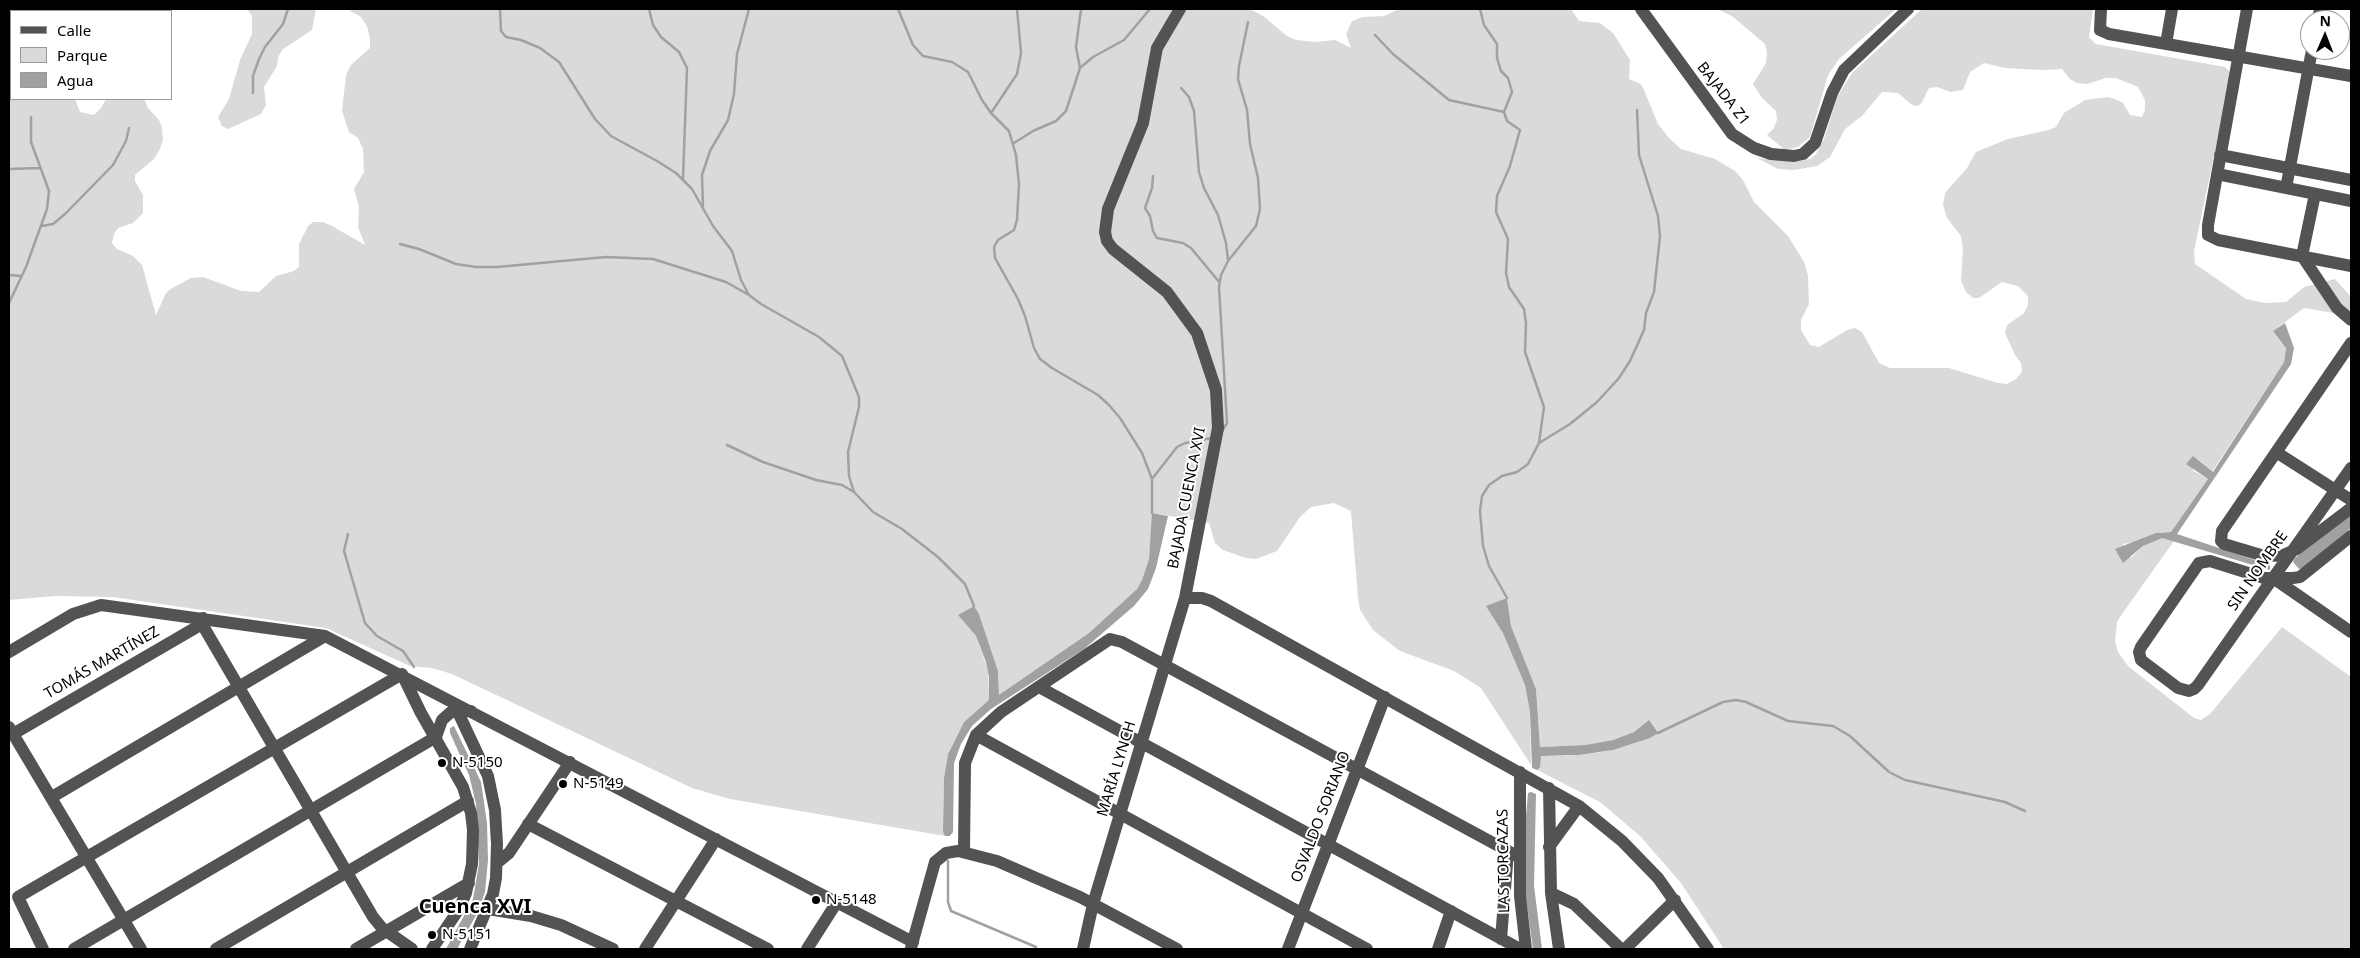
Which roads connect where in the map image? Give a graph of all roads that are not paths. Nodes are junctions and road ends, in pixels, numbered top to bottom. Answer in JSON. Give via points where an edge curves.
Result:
{"nodes":[{"id":1,"x":1180,"y":9,"type":"edge"},
{"id":2,"x":1641,"y":9,"type":"edge"},
{"id":3,"x":1908,"y":9,"type":"edge"},
{"id":4,"x":2102,"y":9,"type":"edge"},
{"id":5,"x":2172,"y":9,"type":"edge"},
{"id":6,"x":2247,"y":9,"type":"edge"},
{"id":7,"x":2166,"y":44,"type":"junction"},
{"id":8,"x":2238,"y":57,"type":"junction"},
{"id":9,"x":2310,"y":60,"type":"edge"},
{"id":10,"x":2309,"y":69,"type":"junction"},
{"id":11,"x":2351,"y":76,"type":"edge"},
{"id":12,"x":2220,"y":155,"type":"junction"},
{"id":13,"x":2290,"y":169,"type":"junction"},
{"id":14,"x":2217,"y":174,"type":"junction"},
{"id":15,"x":2351,"y":180,"type":"edge"},
{"id":16,"x":2286,"y":188,"type":"junction"},
{"id":17,"x":2314,"y":194,"type":"junction"},
{"id":18,"x":2351,"y":201,"type":"edge"},
{"id":19,"x":2302,"y":256,"type":"junction"},
{"id":20,"x":2351,"y":266,"type":"edge"},
{"id":21,"x":2351,"y":320,"type":"edge"},
{"id":22,"x":2351,"y":343,"type":"edge"},
{"id":23,"x":2276,"y":452,"type":"junction"},
{"id":24,"x":2351,"y":468,"type":"edge"},
{"id":25,"x":2335,"y":491,"type":"junction"},
{"id":26,"x":2351,"y":500,"type":"edge"},
{"id":27,"x":2351,"y":508,"type":"edge"},
{"id":28,"x":2348,"y":543,"type":"edge"},
{"id":29,"x":2291,"y":553,"type":"junction"},
{"id":30,"x":2273,"y":578,"type":"junction"},
{"id":31,"x":1185,"y":598,"type":"junction"},
{"id":32,"x":202,"y":621,"type":"junction"},
{"id":33,"x":2351,"y":632,"type":"edge"},
{"id":34,"x":325,"y":636,"type":"junction"},
{"id":35,"x":9,"y":652,"type":"edge"},
{"id":36,"x":1165,"y":665,"type":"junction"},
{"id":37,"x":402,"y":674,"type":"junction"},
{"id":38,"x":238,"y":687,"type":"junction"},
{"id":39,"x":1039,"y":687,"type":"junction"},
{"id":40,"x":1385,"y":697,"type":"junction"},
{"id":41,"x":458,"y":710,"type":"junction"},
{"id":42,"x":472,"y":711,"type":"junction"},
{"id":43,"x":11,"y":730,"type":"edge"},
{"id":44,"x":976,"y":735,"type":"junction"},
{"id":45,"x":436,"y":737,"type":"junction"},
{"id":46,"x":1142,"y":743,"type":"junction"},
{"id":47,"x":274,"y":748,"type":"junction"},
{"id":48,"x":570,"y":762,"type":"junction"},
{"id":49,"x":1357,"y":770,"type":"junction"},
{"id":50,"x":1520,"y":772,"type":"junction"},
{"id":51,"x":1549,"y":788,"type":"junction"},
{"id":52,"x":52,"y":798,"type":"junction"},
{"id":53,"x":468,"y":801,"type":"junction"},
{"id":54,"x":1579,"y":806,"type":"junction"},
{"id":55,"x":311,"y":810,"type":"junction"},
{"id":56,"x":1120,"y":813,"type":"junction"},
{"id":57,"x":528,"y":824,"type":"junction"},
{"id":58,"x":716,"y":839,"type":"junction"},
{"id":59,"x":1328,"y":844,"type":"junction"},
{"id":60,"x":1549,"y":847,"type":"junction"},
{"id":61,"x":964,"y":852,"type":"junction"},
{"id":62,"x":1513,"y":854,"type":"junction"},
{"id":63,"x":86,"y":858,"type":"junction"},
{"id":64,"x":498,"y":862,"type":"junction"},
{"id":65,"x":347,"y":872,"type":"junction"},
{"id":66,"x":469,"y":883,"type":"junction"},
{"id":67,"x":1551,"y":892,"type":"junction"},
{"id":68,"x":1675,"y":900,"type":"junction"},
{"id":69,"x":676,"y":901,"type":"junction"},
{"id":70,"x":837,"y":902,"type":"junction"},
{"id":71,"x":1093,"y":904,"type":"junction"},
{"id":72,"x":488,"y":909,"type":"junction"},
{"id":73,"x":1302,"y":912,"type":"junction"},
{"id":74,"x":1451,"y":912,"type":"junction"},
{"id":75,"x":123,"y":920,"type":"junction"},
{"id":76,"x":386,"y":932,"type":"junction"},
{"id":77,"x":1501,"y":939,"type":"junction"},
{"id":78,"x":912,"y":946,"type":"edge"},
{"id":79,"x":43,"y":949,"type":"edge"},
{"id":80,"x":74,"y":949,"type":"edge"},
{"id":81,"x":141,"y":949,"type":"edge"},
{"id":82,"x":216,"y":949,"type":"edge"},
{"id":83,"x":356,"y":949,"type":"edge"},
{"id":84,"x":412,"y":949,"type":"edge"},
{"id":85,"x":432,"y":949,"type":"edge"},
{"id":86,"x":470,"y":949,"type":"edge"},
{"id":87,"x":612,"y":949,"type":"edge"},
{"id":88,"x":644,"y":949,"type":"edge"},
{"id":89,"x":768,"y":949,"type":"edge"},
{"id":90,"x":807,"y":949,"type":"edge"},
{"id":91,"x":1083,"y":949,"type":"edge"},
{"id":92,"x":1177,"y":949,"type":"edge"},
{"id":93,"x":1288,"y":949,"type":"edge"},
{"id":94,"x":1367,"y":949,"type":"edge"},
{"id":95,"x":1438,"y":949,"type":"edge"},
{"id":96,"x":1520,"y":949,"type":"edge"},
{"id":97,"x":1526,"y":949,"type":"edge"},
{"id":98,"x":1558,"y":949,"type":"edge"},
{"id":99,"x":1623,"y":949,"type":"edge"},
{"id":100,"x":1708,"y":949,"type":"edge"}],
"edges":[{"from":1,"to":31,"type":"street","name":"BAJADA CUENCA XVI","via":[[1157,48],[1143,123],[1108,209],[1105,232],[1113,249],[1178,304],[1197,333],[1216,390],[1218,428]]},
{"from":2,"to":3,"type":"street","name":"BAJADA Z1","via":[[1732,134],[1754,148],[1771,154],[1794,156],[1803,154],[1815,143],[1832,93],[1844,70]]},
{"from":4,"to":7,"type":"street","via":[[2099,25],[2104,33]]},
{"from":5,"to":7,"type":"street"},
{"from":6,"to":8,"type":"street"},
{"from":7,"to":8,"type":"street"},
{"from":8,"to":10,"type":"street"},
{"from":8,"to":12,"type":"street"},
{"from":9,"to":10,"type":"street"},
{"from":10,"to":11,"type":"street"},
{"from":10,"to":13,"type":"street"},
{"from":12,"to":13,"type":"street"},
{"from":12,"to":14,"type":"street"},
{"from":13,"to":15,"type":"street"},
{"from":13,"to":16,"type":"street"},
{"from":14,"to":16,"type":"street"},
{"from":14,"to":19,"type":"street","via":[[2208,234],[2218,240]]},
{"from":16,"to":17,"type":"street"},
{"from":17,"to":18,"type":"street"},
{"from":17,"to":19,"type":"street"},
{"from":19,"to":20,"type":"street"},
{"from":19,"to":21,"type":"street","via":[[2337,308]]},
{"from":22,"to":23,"type":"street"},
{"from":23,"to":25,"type":"street"},
{"from":23,"to":29,"type":"street","via":[[2220,538],[2224,544],[2261,555]]},
{"from":24,"to":25,"type":"street","name":"SIN NOMBRE"},
{"from":25,"to":26,"type":"street"},
{"from":25,"to":29,"type":"street","name":"SIN NOMBRE"},
{"from":27,"to":29,"type":"street"},
{"from":28,"to":30,"type":"street","via":[[2303,576]]},
{"from":29,"to":30,"type":"street","name":"SIN NOMBRE"},
{"from":30,"to":30,"type":"street","name":"SIN NOMBRE","via":[[2198,685],[2189,691],[2171,683],[2144,664],[2139,656],[2147,639],[2202,561]]},
{"from":30,"to":33,"type":"street"},
{"from":31,"to":36,"type":"street","name":"MARÍA LYNCH"},
{"from":31,"to":40,"type":"street","via":[[1211,601]]},
{"from":32,"to":34,"type":"street"},
{"from":32,"to":35,"type":"street","via":[[110,605],[92,606]]},
{"from":32,"to":38,"type":"street"},
{"from":32,"to":43,"type":"street","name":"TOMÁS MARTÍNEZ"},
{"from":34,"to":37,"type":"street"},
{"from":34,"to":38,"type":"street"},
{"from":36,"to":39,"type":"street","via":[[1110,639]]},
{"from":36,"to":46,"type":"street","name":"MARÍA LYNCH"},
{"from":36,"to":49,"type":"street"},
{"from":37,"to":42,"type":"street"},
{"from":37,"to":45,"type":"street"},
{"from":37,"to":47,"type":"street"},
{"from":38,"to":47,"type":"street"},
{"from":38,"to":52,"type":"street"},
{"from":39,"to":44,"type":"street","via":[[996,715]]},
{"from":39,"to":46,"type":"street"},
{"from":40,"to":49,"type":"street","name":"OSVALDO SORIANO"},
{"from":40,"to":50,"type":"street"},
{"from":41,"to":42,"type":"street"},
{"from":41,"to":45,"type":"street","via":[[442,720]]},
{"from":41,"to":64,"type":"street","via":[[488,776],[495,810]]},
{"from":42,"to":48,"type":"street"},
{"from":43,"to":52,"type":"street"},
{"from":44,"to":56,"type":"street"},
{"from":44,"to":61,"type":"street","via":[[965,763]]},
{"from":45,"to":53,"type":"street","via":[[457,773]]},
{"from":45,"to":55,"type":"street"},
{"from":46,"to":56,"type":"street","name":"MARÍA LYNCH"},
{"from":46,"to":59,"type":"street"},
{"from":47,"to":55,"type":"street"},
{"from":47,"to":63,"type":"street"},
{"from":48,"to":57,"type":"street"},
{"from":48,"to":58,"type":"street"},
{"from":49,"to":59,"type":"street","name":"OSVALDO SORIANO"},
{"from":49,"to":62,"type":"street"},
{"from":50,"to":51,"type":"street"},
{"from":50,"to":62,"type":"street","name":"LAS TORCAZAS"},
{"from":51,"to":54,"type":"street"},
{"from":51,"to":60,"type":"street"},
{"from":52,"to":63,"type":"street"},
{"from":53,"to":65,"type":"street"},
{"from":53,"to":66,"type":"street","via":[[473,846]]},
{"from":54,"to":60,"type":"street"},
{"from":54,"to":68,"type":"street","via":[[1622,841]]},
{"from":55,"to":65,"type":"street"},
{"from":55,"to":75,"type":"street"},
{"from":56,"to":71,"type":"street","name":"MARÍA LYNCH"},
{"from":56,"to":73,"type":"street"},
{"from":57,"to":64,"type":"street","via":[[509,853]]},
{"from":57,"to":69,"type":"street"},
{"from":58,"to":69,"type":"street"},
{"from":58,"to":70,"type":"street"},
{"from":59,"to":73,"type":"street","name":"OSVALDO SORIANO"},
{"from":59,"to":74,"type":"street"},
{"from":60,"to":67,"type":"street"},
{"from":61,"to":71,"type":"street","via":[[996,861]]},
{"from":61,"to":78,"type":"street","via":[[946,852],[935,862]]},
{"from":62,"to":77,"type":"street"},
{"from":62,"to":97,"type":"street","name":"LAS TORCAZAS"},
{"from":63,"to":75,"type":"street"},
{"from":63,"to":79,"type":"street","via":[[18,897]]},
{"from":64,"to":72,"type":"street"},
{"from":65,"to":76,"type":"street","via":[[373,917]]},
{"from":65,"to":82,"type":"street"},
{"from":66,"to":76,"type":"street"},
{"from":66,"to":85,"type":"street","via":[[459,909]]},
{"from":67,"to":98,"type":"street"},
{"from":67,"to":99,"type":"street","via":[[1574,904]]},
{"from":68,"to":99,"type":"street"},
{"from":68,"to":100,"type":"street"},
{"from":69,"to":88,"type":"street"},
{"from":69,"to":89,"type":"street"},
{"from":70,"to":78,"type":"street"},
{"from":70,"to":90,"type":"street"},
{"from":71,"to":91,"type":"street","name":"MARÍA LYNCH"},
{"from":71,"to":92,"type":"street"},
{"from":72,"to":86,"type":"street"},
{"from":72,"to":87,"type":"street","via":[[561,925]]},
{"from":73,"to":93,"type":"street","name":"OSVALDO SORIANO"},
{"from":73,"to":94,"type":"street"},
{"from":74,"to":77,"type":"street"},
{"from":74,"to":95,"type":"street"},
{"from":75,"to":80,"type":"street"},
{"from":75,"to":81,"type":"street"},
{"from":76,"to":83,"type":"street"},
{"from":76,"to":84,"type":"street"},
{"from":77,"to":96,"type":"street"}]}
